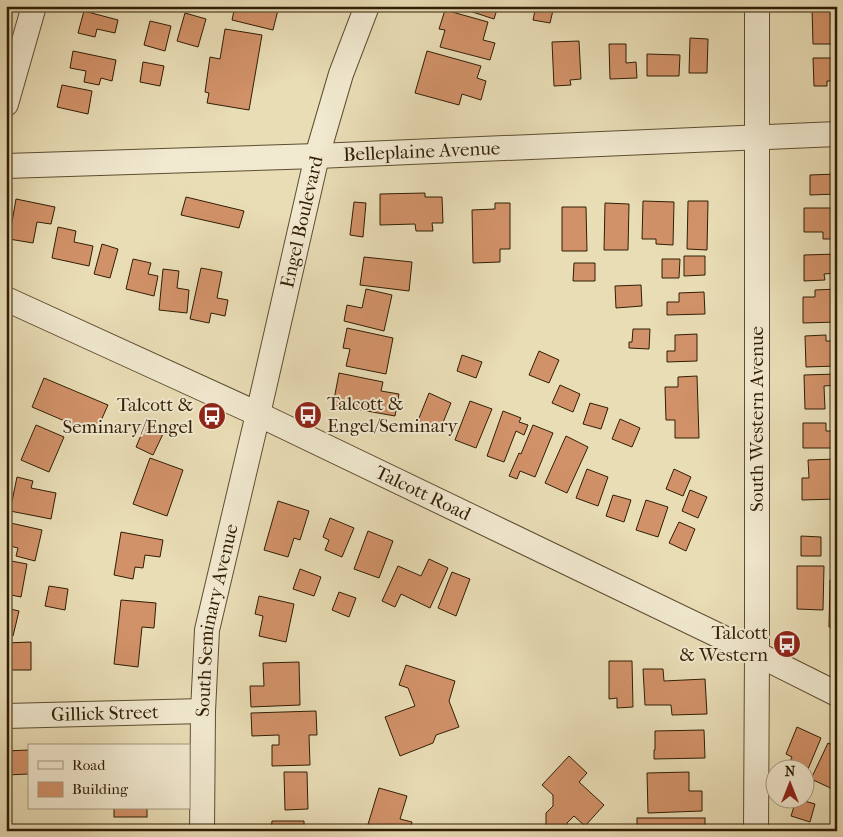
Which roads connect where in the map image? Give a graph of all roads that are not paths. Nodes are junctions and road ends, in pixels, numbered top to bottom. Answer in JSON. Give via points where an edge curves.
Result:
{"nodes":[{"id":1,"x":34,"y":6,"type":"edge"},
{"id":2,"x":367,"y":6,"type":"edge"},
{"id":3,"x":757,"y":6,"type":"edge"},
{"id":4,"x":6,"y":104,"type":"edge"},
{"id":5,"x":837,"y":134,"type":"edge"},
{"id":6,"x":757,"y":137,"type":"junction"},
{"id":7,"x":317,"y":156,"type":"junction"},
{"id":8,"x":6,"y":166,"type":"edge"},
{"id":9,"x":7,"y":301,"type":"edge"},
{"id":10,"x":258,"y":414,"type":"junction"},
{"id":11,"x":757,"y":654,"type":"junction"},
{"id":12,"x":837,"y":694,"type":"edge"},
{"id":13,"x":203,"y":711,"type":"junction"},
{"id":14,"x":6,"y":716,"type":"edge"},
{"id":15,"x":202,"y":831,"type":"edge"},
{"id":16,"x":756,"y":831,"type":"edge"}],
"edges":[{"from":1,"to":4,"type":"street"},
{"from":2,"to":7,"type":"street","name":"Engel Boulevard","via":[[341,74]]},
{"from":3,"to":6,"type":"street","name":"South Western Avenue"},
{"from":5,"to":6,"type":"street","name":"Belleplaine Avenue"},
{"from":6,"to":7,"type":"street","name":"Belleplaine Avenue"},
{"from":6,"to":11,"type":"street","name":"South Western Avenue"},
{"from":7,"to":8,"type":"street","name":"Belleplaine Avenue"},
{"from":7,"to":10,"type":"street","name":"Engel Boulevard"},
{"from":9,"to":10,"type":"street","name":"Talcott Road"},
{"from":10,"to":11,"type":"street","name":"Talcott Road"},
{"from":10,"to":13,"type":"street","name":"South Seminary Avenue","via":[[207,630]]},
{"from":11,"to":12,"type":"street","name":"Talcott Road"},
{"from":11,"to":16,"type":"street","name":"South Western Avenue"},
{"from":13,"to":14,"type":"street","name":"Gillick Street"},
{"from":13,"to":15,"type":"street","name":"South Seminary Avenue"}]}
